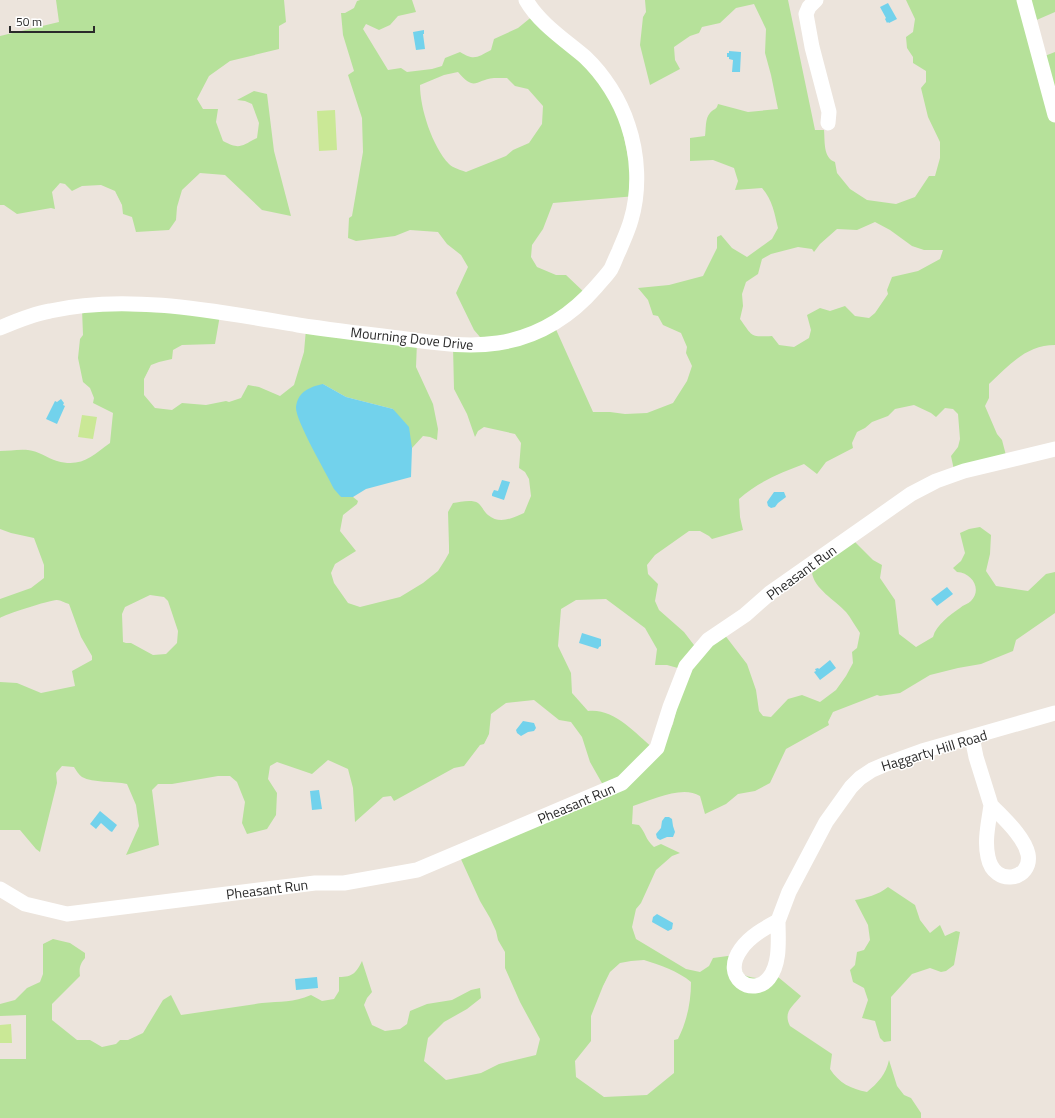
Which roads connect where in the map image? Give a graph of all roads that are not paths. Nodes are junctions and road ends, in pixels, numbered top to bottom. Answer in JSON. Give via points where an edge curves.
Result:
{"nodes":[{"id":1,"x":526,"y":0,"type":"edge"},
{"id":2,"x":816,"y":0,"type":"edge"},
{"id":3,"x":1024,"y":0,"type":"edge"},
{"id":4,"x":1055,"y":115,"type":"edge"},
{"id":5,"x":828,"y":123,"type":"dead end"},
{"id":6,"x":0,"y":328,"type":"edge"},
{"id":7,"x":1055,"y":449,"type":"edge"},
{"id":8,"x":1055,"y":713,"type":"edge"},
{"id":9,"x":972,"y":737,"type":"junction"},
{"id":10,"x":991,"y":805,"type":"dead end"},
{"id":11,"x":0,"y":889,"type":"edge"},
{"id":12,"x":778,"y":921,"type":"dead end"}],
"edges":[{"from":1,"to":6,"type":"street","name":"Mourning Dove Drive","via":[[539,16],[587,59],[607,83],[622,109],[635,157],[636,199],[632,219],[614,263],[587,298],[547,328],[523,338],[500,343],[458,345],[189,308],[138,304],[92,305],[49,311]]},
{"from":2,"to":5,"type":"street","via":[[806,14],[829,112]]},
{"from":3,"to":4,"type":"street"},
{"from":7,"to":11,"type":"street","name":"Pheasant Run","via":[[964,471],[911,494],[708,640],[686,666],[657,748],[622,783],[480,844],[417,870],[344,883],[314,883],[67,914],[25,904]]},
{"from":8,"to":9,"type":"street","name":"Haggarty Hill Road"},
{"from":9,"to":10,"type":"street"},
{"from":9,"to":12,"type":"street","name":"Haggarty Hill Road","via":[[886,764],[860,778],[826,822],[788,892]]}]}
